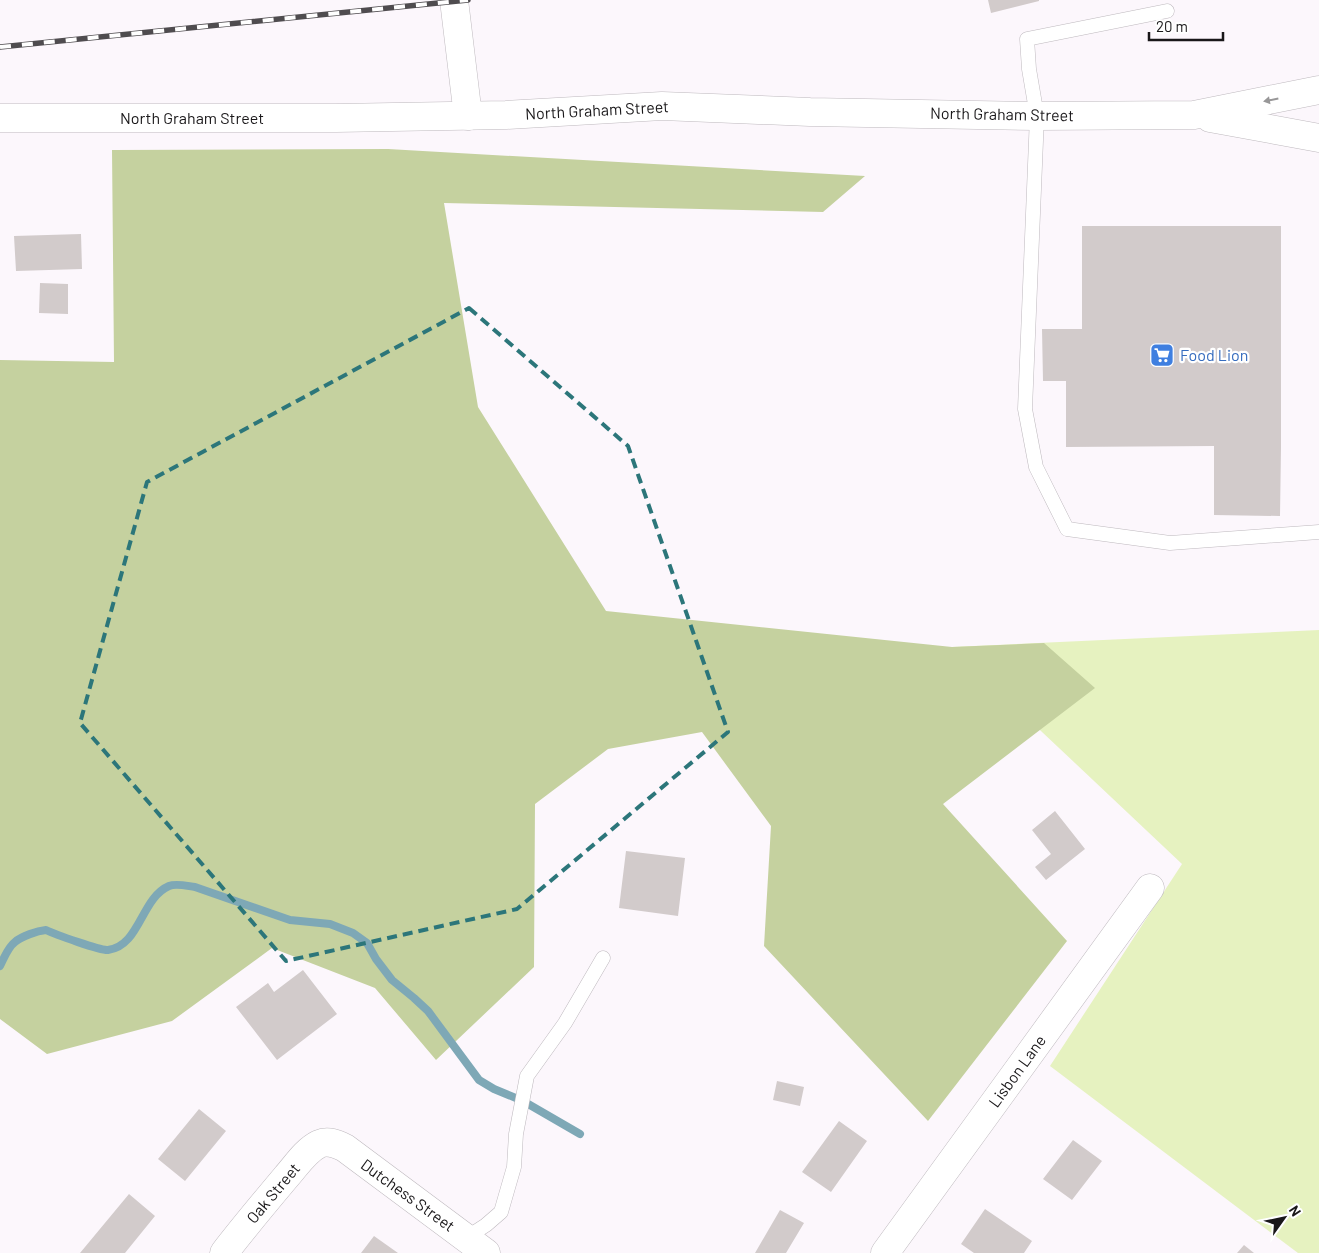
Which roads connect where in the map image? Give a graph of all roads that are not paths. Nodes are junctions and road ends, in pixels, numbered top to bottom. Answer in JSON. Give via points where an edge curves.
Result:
{"nodes":[{"id":1,"x":454,"y":0,"type":"edge"},
{"id":2,"x":1166,"y":11,"type":"dead end"},
{"id":3,"x":1319,"y":90,"type":"edge"},
{"id":4,"x":1194,"y":114,"type":"junction"},
{"id":5,"x":468,"y":116,"type":"junction"},
{"id":6,"x":1037,"y":116,"type":"junction"},
{"id":7,"x":0,"y":118,"type":"edge"},
{"id":8,"x":1319,"y":138,"type":"edge"},
{"id":9,"x":1319,"y":532,"type":"edge"},
{"id":10,"x":1150,"y":888,"type":"dead end"},
{"id":11,"x":603,"y":958,"type":"dead end"},
{"id":12,"x":328,"y":1142,"type":"joint"},
{"id":13,"x":476,"y":1245,"type":"edge"},
{"id":14,"x":224,"y":1253,"type":"edge"},
{"id":15,"x":885,"y":1253,"type":"edge"}],
"edges":[{"from":1,"to":5,"type":"main road"},
{"from":2,"to":6,"type":"lane","via":[[1027,39]]},
{"from":3,"to":4,"type":"main road","name":"North Graham Street","one_way":true},
{"from":4,"to":6,"type":"main road","name":"North Graham Street"},
{"from":4,"to":8,"type":"main road","name":"North Graham Street"},
{"from":5,"to":6,"type":"main road","name":"North Graham Street","via":[[662,106]]},
{"from":5,"to":7,"type":"main road","name":"North Graham Street"},
{"from":6,"to":9,"type":"lane","via":[[1025,409],[1036,467],[1066,529],[1170,543]]},
{"from":10,"to":15,"type":"main road","name":"Lisbon Lane"},
{"from":11,"to":13,"type":"lane","via":[[565,1023],[527,1076],[516,1134],[514,1167],[501,1212],[486,1226]]},
{"from":12,"to":13,"type":"main road","name":"Dutchess Street","via":[[345,1148]]},
{"from":12,"to":14,"type":"main road","name":"Oak Street","via":[[320,1143],[307,1152]]}]}
